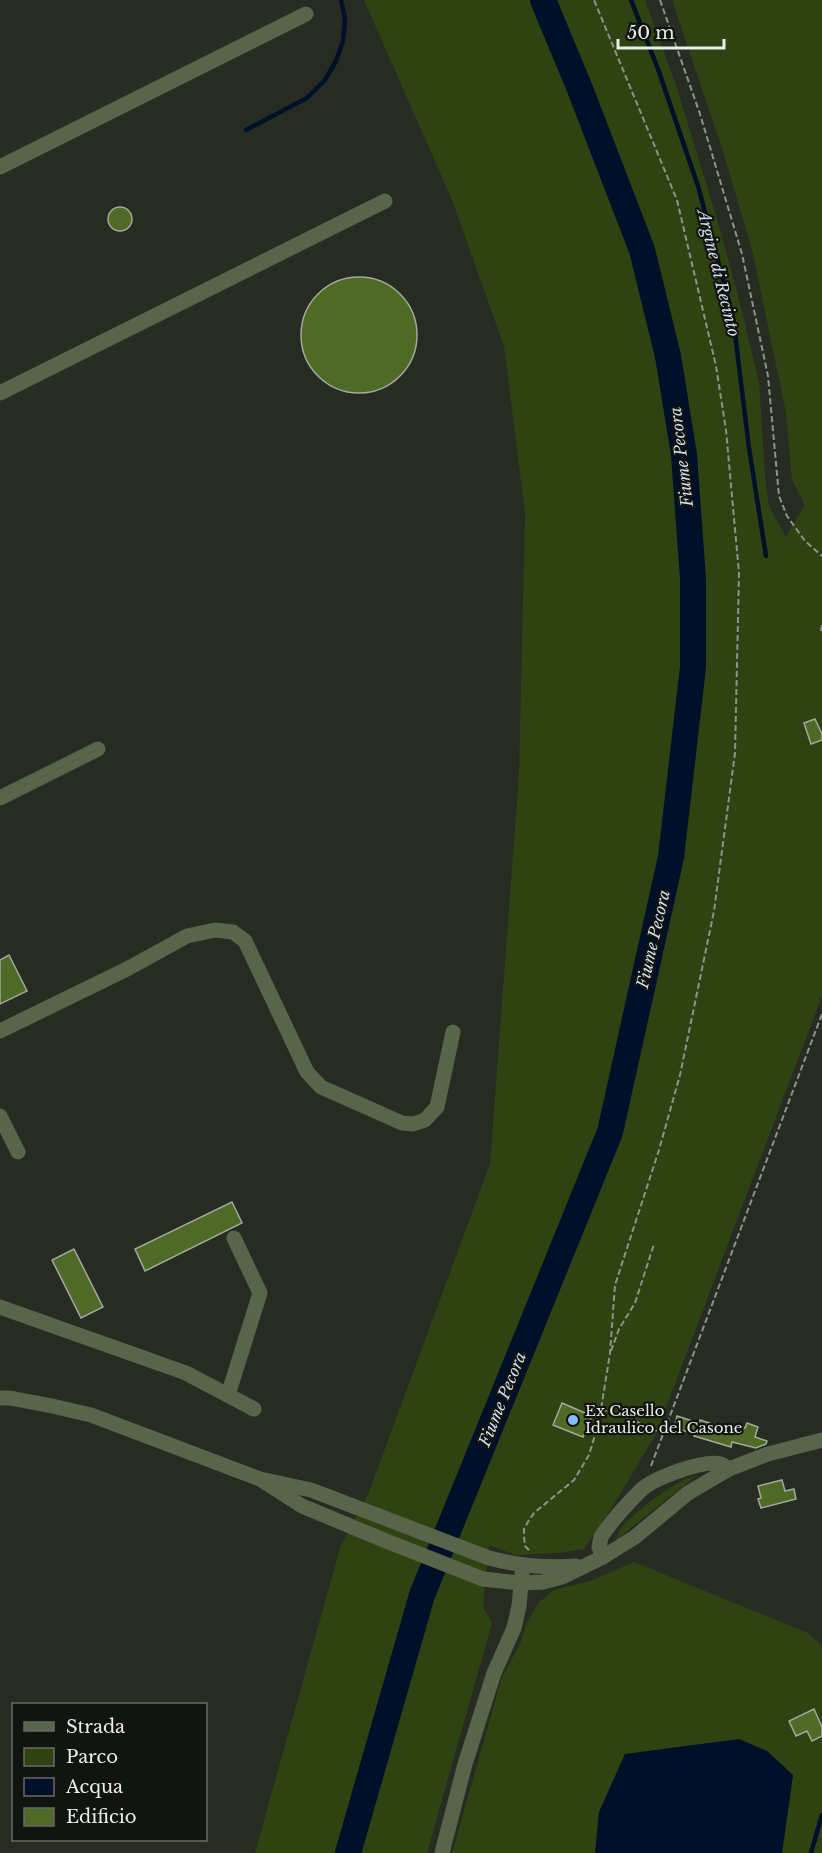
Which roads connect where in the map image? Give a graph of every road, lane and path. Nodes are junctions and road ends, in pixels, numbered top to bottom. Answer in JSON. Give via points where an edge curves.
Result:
{"nodes":[{"id":1,"x":594,"y":0,"type":"edge"},
{"id":2,"x":660,"y":0,"type":"edge"},
{"id":3,"x":306,"y":14,"type":"dead end"},
{"id":4,"x":0,"y":167,"type":"edge"},
{"id":5,"x":386,"y":201,"type":"dead end"},
{"id":6,"x":0,"y":393,"type":"edge"},
{"id":7,"x":822,"y":556,"type":"edge"},
{"id":8,"x":822,"y":625,"type":"edge"},
{"id":9,"x":821,"y":631,"type":"edge"},
{"id":10,"x":98,"y":749,"type":"dead end"},
{"id":11,"x":0,"y":798,"type":"edge"},
{"id":12,"x":822,"y":1014,"type":"edge"},
{"id":13,"x":0,"y":1031,"type":"edge"},
{"id":14,"x":453,"y":1032,"type":"dead end"},
{"id":15,"x":0,"y":1116,"type":"edge"},
{"id":16,"x":18,"y":1152,"type":"dead end"},
{"id":17,"x":234,"y":1238,"type":"dead end"},
{"id":18,"x":654,"y":1244,"type":"dead end"},
{"id":19,"x":0,"y":1307,"type":"edge"},
{"id":20,"x":610,"y":1353,"type":"junction"},
{"id":21,"x":228,"y":1395,"type":"junction"},
{"id":22,"x":0,"y":1398,"type":"edge"},
{"id":23,"x":254,"y":1409,"type":"dead end"},
{"id":24,"x":601,"y":1409,"type":"junction"},
{"id":25,"x":662,"y":1434,"type":"junction"},
{"id":26,"x":822,"y":1440,"type":"edge"},
{"id":27,"x":729,"y":1470,"type":"junction"},
{"id":28,"x":260,"y":1479,"type":"junction"},
{"id":29,"x":651,"y":1484,"type":"junction"},
{"id":30,"x":603,"y":1557,"type":"junction"},
{"id":31,"x":528,"y":1559,"type":"junction"},
{"id":32,"x":588,"y":1565,"type":"junction"},
{"id":33,"x":520,"y":1583,"type":"junction"},
{"id":34,"x":442,"y":1853,"type":"edge"}],
"edges":[{"from":1,"to":20,"type":"path","via":[[677,200],[716,366],[739,573],[735,753],[714,911],[680,1075],[615,1285]]},
{"from":2,"to":7,"type":"path","via":[[700,114],[742,254],[768,376],[779,496],[787,516]]},
{"from":3,"to":4,"type":"street"},
{"from":5,"to":6,"type":"street"},
{"from":8,"to":9,"type":"path"},
{"from":10,"to":11,"type":"street"},
{"from":12,"to":25,"type":"path"},
{"from":13,"to":14,"type":"street","via":[[187,936],[215,930],[233,932],[245,941],[307,1072],[321,1087],[402,1123],[425,1120],[437,1107]]},
{"from":15,"to":16,"type":"street"},
{"from":17,"to":21,"type":"street","via":[[261,1293]]},
{"from":18,"to":20,"type":"path","via":[[635,1303]]},
{"from":19,"to":21,"type":"street","via":[[186,1373]]},
{"from":20,"to":24,"type":"path"},
{"from":21,"to":23,"type":"street"},
{"from":22,"to":28,"type":"street","via":[[91,1415]]},
{"from":24,"to":25,"type":"path"},
{"from":24,"to":31,"type":"path","via":[[589,1455],[574,1480],[534,1512],[524,1530]]},
{"from":25,"to":29,"type":"path","via":[[651,1464]]},
{"from":26,"to":27,"type":"street","via":[[768,1454]]},
{"from":27,"to":29,"type":"street","via":[[723,1465],[706,1465]]},
{"from":27,"to":30,"type":"street","via":[[688,1493]]},
{"from":28,"to":31,"type":"street","via":[[311,1490],[489,1558]]},
{"from":28,"to":33,"type":"street","via":[[302,1506],[386,1541],[483,1579]]},
{"from":29,"to":30,"type":"street","via":[[601,1537]]},
{"from":30,"to":32,"type":"street"},
{"from":31,"to":32,"type":"street","via":[[548,1567]]},
{"from":31,"to":33,"type":"street"},
{"from":32,"to":33,"type":"street","via":[[562,1577]]},
{"from":33,"to":34,"type":"street","via":[[514,1628],[494,1673],[472,1741]]}]}
